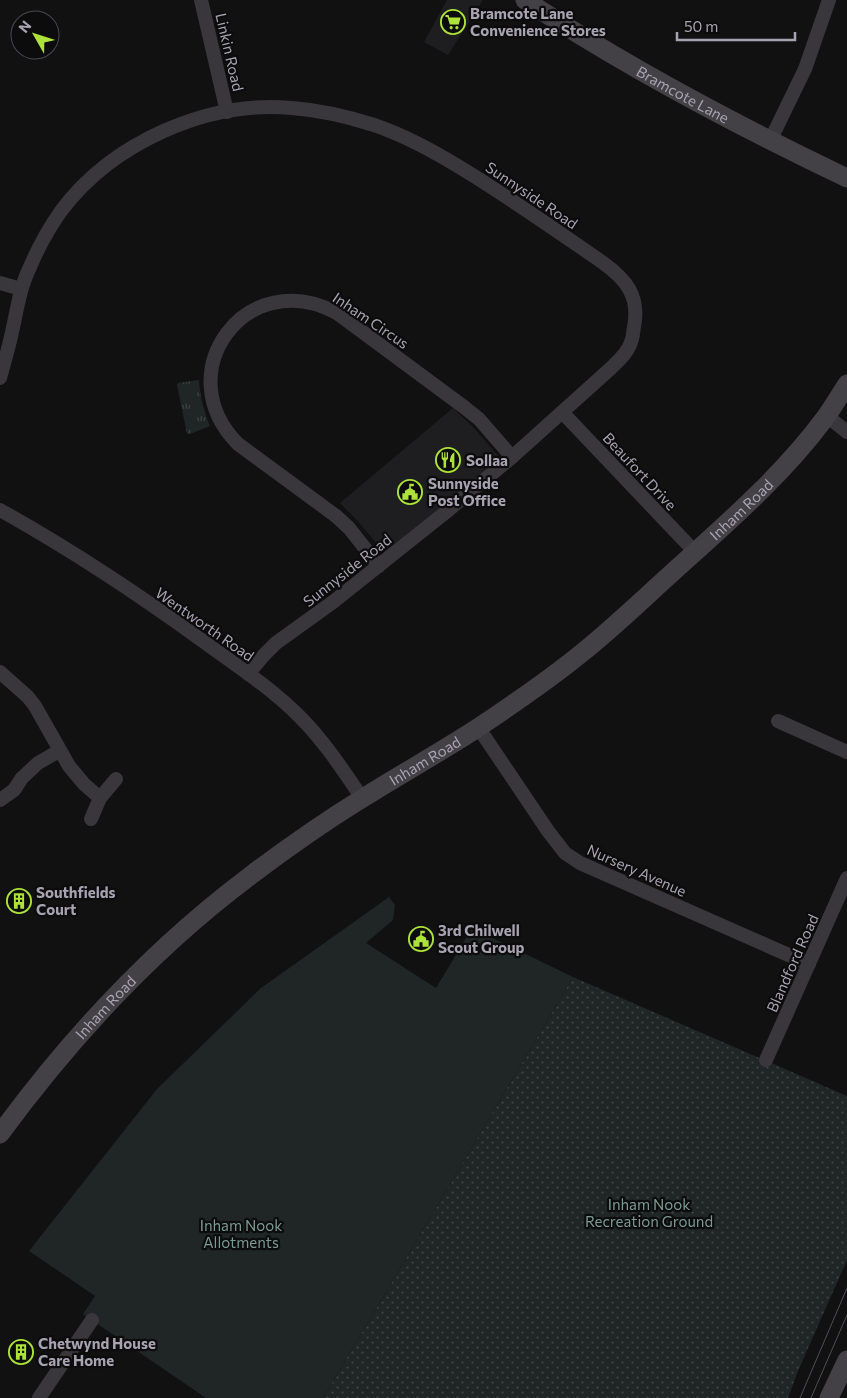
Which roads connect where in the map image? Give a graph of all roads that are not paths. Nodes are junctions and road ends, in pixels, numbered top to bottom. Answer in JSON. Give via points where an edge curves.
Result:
{"nodes":[{"id":1,"x":201,"y":0,"type":"edge"},
{"id":2,"x":525,"y":0,"type":"edge"},
{"id":3,"x":829,"y":0,"type":"edge"},
{"id":4,"x":227,"y":112,"type":"junction"},
{"id":5,"x":770,"y":141,"type":"junction"},
{"id":6,"x":847,"y":178,"type":"edge"},
{"id":7,"x":0,"y":283,"type":"edge"},
{"id":8,"x":21,"y":289,"type":"junction"},
{"id":9,"x":0,"y":378,"type":"edge"},
{"id":10,"x":847,"y":384,"type":"edge"},
{"id":11,"x":562,"y":412,"type":"junction"},
{"id":12,"x":827,"y":416,"type":"junction"},
{"id":13,"x":847,"y":432,"type":"edge"},
{"id":14,"x":512,"y":457,"type":"junction"},
{"id":15,"x":0,"y":510,"type":"edge"},
{"id":16,"x":695,"y":552,"type":"junction"},
{"id":17,"x":380,"y":566,"type":"junction"},
{"id":18,"x":0,"y":672,"type":"edge"},
{"id":19,"x":248,"y":674,"type":"junction"},
{"id":20,"x":778,"y":721,"type":"dead end"},
{"id":21,"x":478,"y":728,"type":"junction"},
{"id":22,"x":59,"y":751,"type":"junction"},
{"id":23,"x":847,"y":752,"type":"edge"},
{"id":24,"x":116,"y":779,"type":"dead end"},
{"id":25,"x":100,"y":798,"type":"junction"},
{"id":26,"x":362,"y":798,"type":"junction"},
{"id":27,"x":0,"y":800,"type":"edge"},
{"id":28,"x":91,"y":819,"type":"dead end"},
{"id":29,"x":847,"y":878,"type":"edge"},
{"id":30,"x":809,"y":964,"type":"junction"},
{"id":31,"x":766,"y":1060,"type":"dead end"},
{"id":32,"x":0,"y":1134,"type":"edge"},
{"id":33,"x":92,"y":1320,"type":"dead end"},
{"id":34,"x":847,"y":1360,"type":"edge"},
{"id":35,"x":39,"y":1398,"type":"edge"},
{"id":36,"x":829,"y":1398,"type":"edge"}],
"edges":[{"from":1,"to":4,"type":"street","name":"Linkin Road"},
{"from":2,"to":5,"type":"street","name":"Bramcote Lane","via":[[654,79]]},
{"from":3,"to":5,"type":"street","via":[[805,69]]},
{"from":4,"to":8,"type":"street","name":"Sunnyside Road","via":[[168,129],[113,160],[62,211],[29,267]]},
{"from":4,"to":11,"type":"street","name":"Sunnyside Road","via":[[263,107],[292,108],[374,125],[404,137],[487,184],[616,272],[632,292],[635,320],[631,343],[610,369]]},
{"from":5,"to":6,"type":"street","name":"Bramcote Lane"},
{"from":7,"to":8,"type":"street"},
{"from":8,"to":9,"type":"street","name":"Sunnyside Road"},
{"from":10,"to":12,"type":"street","name":"Inham Road"},
{"from":11,"to":14,"type":"street","name":"Sunnyside Road"},
{"from":11,"to":16,"type":"street","name":"Beaufort Drive"},
{"from":12,"to":13,"type":"street"},
{"from":12,"to":16,"type":"street","name":"Inham Road","via":[[770,482]]},
{"from":14,"to":17,"type":"street","name":"Sunnyside Road"},
{"from":14,"to":17,"type":"street","name":"Inham Circus","via":[[464,406],[326,307],[283,300],[262,306],[241,318],[222,341],[214,361],[211,390],[219,420],[238,444],[336,516]]},
{"from":15,"to":19,"type":"street","name":"Wentworth Road","via":[[37,530],[116,582]]},
{"from":16,"to":21,"type":"street","name":"Inham Road","via":[[584,651]]},
{"from":17,"to":19,"type":"street","name":"Sunnyside Road","via":[[276,643]]},
{"from":18,"to":22,"type":"street","via":[[35,706]]},
{"from":19,"to":26,"type":"street","name":"Wentworth Road","via":[[300,717],[327,748]]},
{"from":20,"to":23,"type":"street"},
{"from":21,"to":26,"type":"street","name":"Inham Road"},
{"from":21,"to":30,"type":"street","name":"Nursery Avenue","via":[[565,853],[580,863]]},
{"from":22,"to":25,"type":"street","via":[[84,784]]},
{"from":22,"to":27,"type":"street","via":[[38,763],[14,790]]},
{"from":24,"to":25,"type":"street"},
{"from":25,"to":28,"type":"street"},
{"from":26,"to":32,"type":"street","name":"Inham Road","via":[[250,876],[140,969],[77,1037]]},
{"from":29,"to":30,"type":"street","name":"Blandford Road"},
{"from":30,"to":31,"type":"street","name":"Blandford Road"},
{"from":33,"to":35,"type":"street"},
{"from":34,"to":36,"type":"street"}]}
